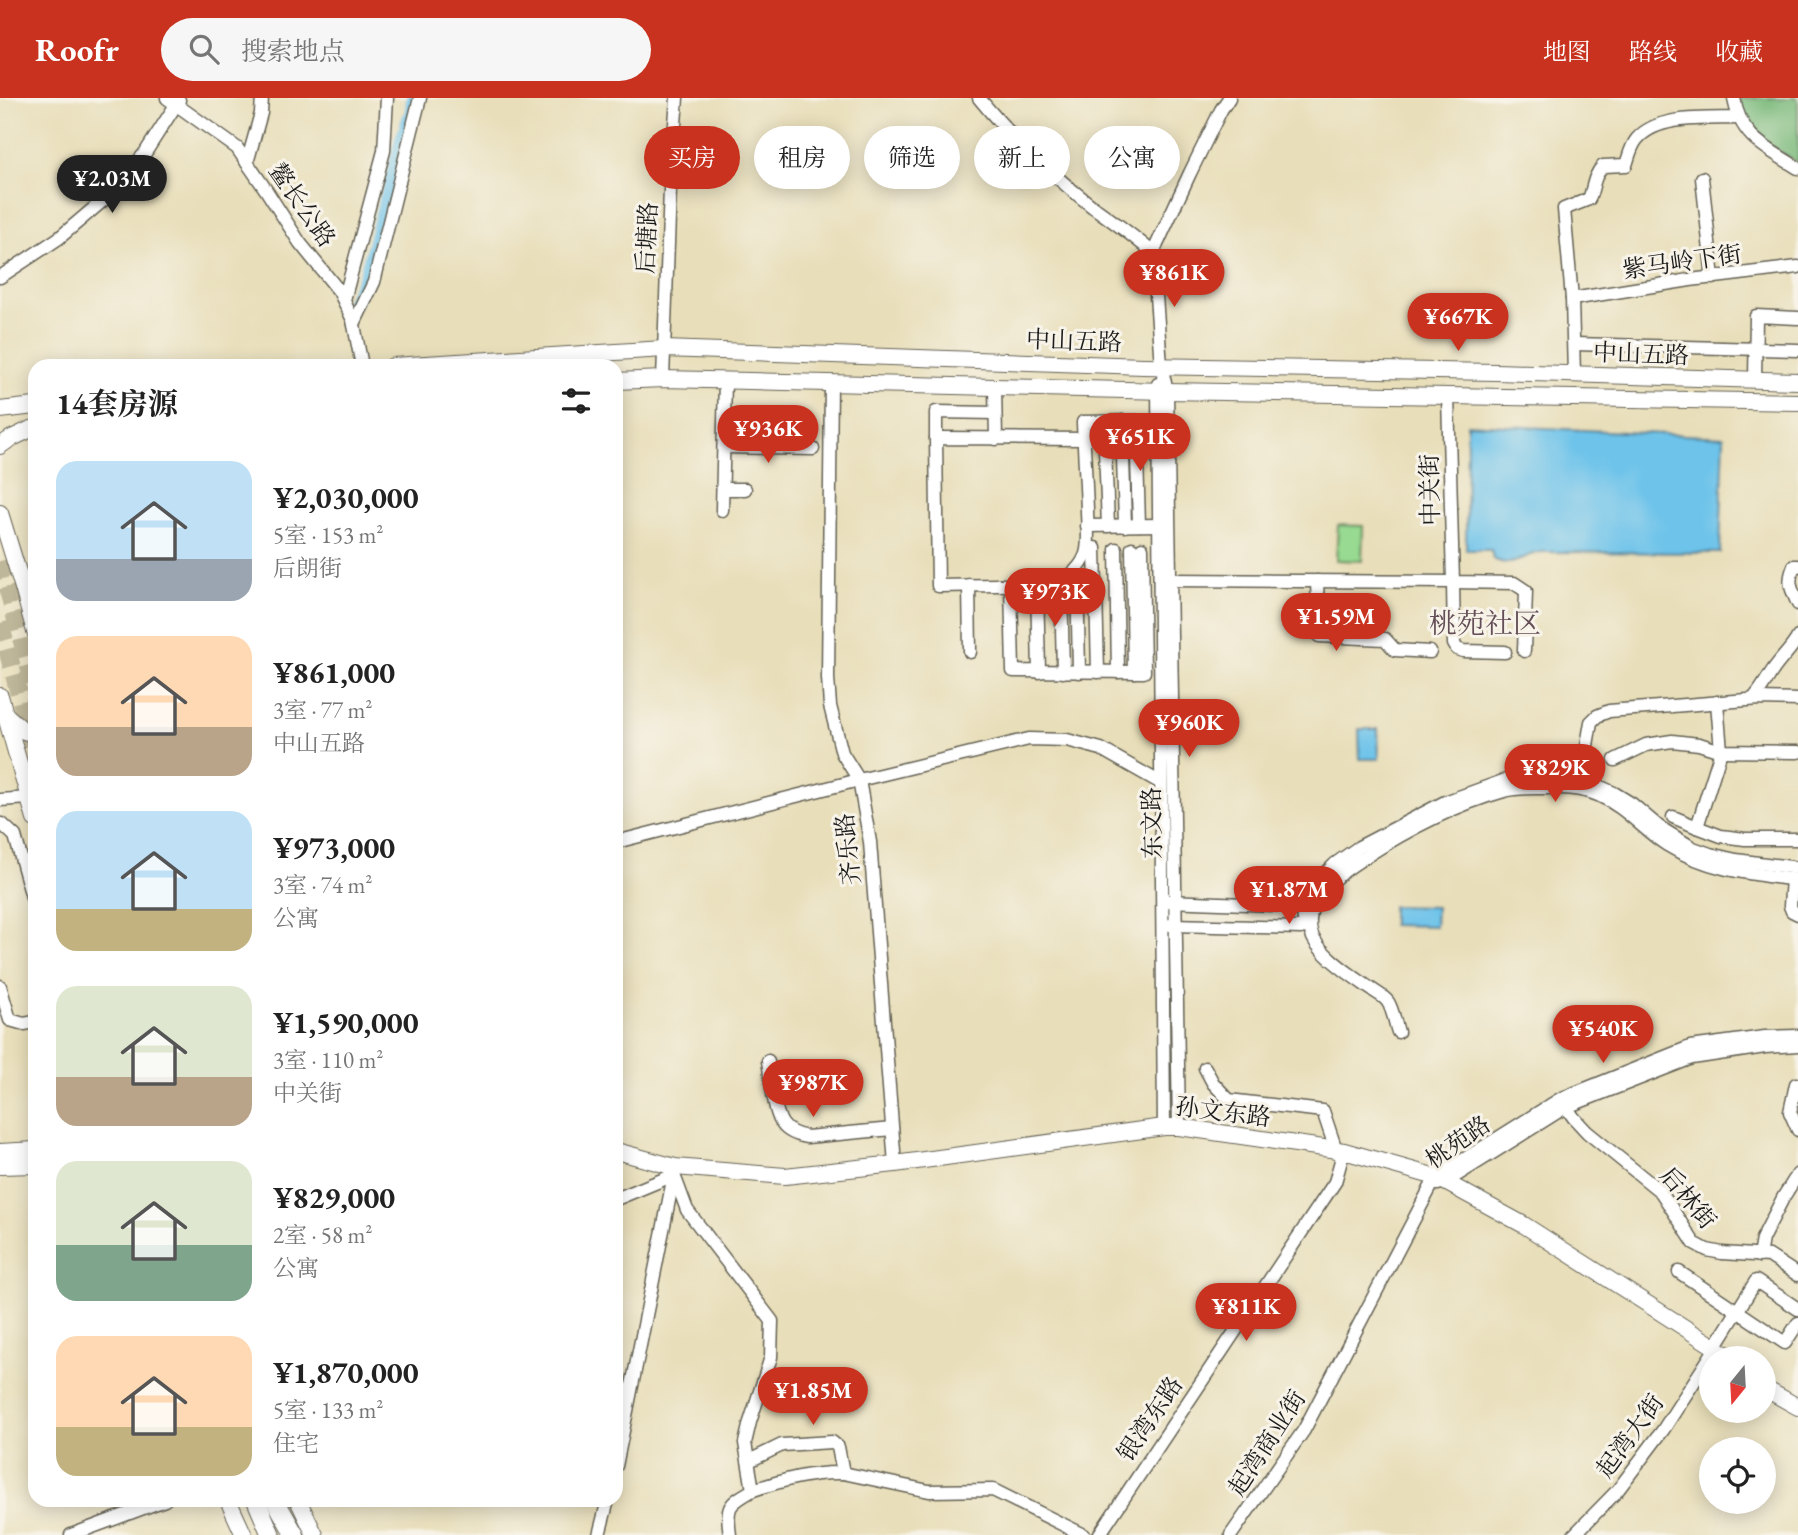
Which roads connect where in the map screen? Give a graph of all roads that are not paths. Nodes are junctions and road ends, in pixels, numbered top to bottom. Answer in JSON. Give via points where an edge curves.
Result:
{"nodes":[{"id":1,"x":262,"y":98,"type":"edge"},
{"id":2,"x":387,"y":98,"type":"edge"},
{"id":3,"x":420,"y":98,"type":"edge"},
{"id":4,"x":677,"y":98,"type":"edge"},
{"id":5,"x":979,"y":98,"type":"edge"},
{"id":6,"x":1229,"y":98,"type":"edge"},
{"id":7,"x":1734,"y":98,"type":"edge"},
{"id":8,"x":175,"y":100,"type":"edge"},
{"id":9,"x":1740,"y":121,"type":"junction"},
{"id":10,"x":247,"y":163,"type":"junction"},
{"id":11,"x":1798,"y":168,"type":"edge"},
{"id":12,"x":1702,"y":178,"type":"dead end"},
{"id":13,"x":1153,"y":253,"type":"junction"},
{"id":14,"x":1798,"y":267,"type":"edge"},
{"id":15,"x":0,"y":277,"type":"edge"},
{"id":16,"x":1713,"y":278,"type":"junction"},
{"id":17,"x":1572,"y":299,"type":"junction"},
{"id":18,"x":344,"y":300,"type":"junction"},
{"id":19,"x":1798,"y":318,"type":"edge"},
{"id":20,"x":354,"y":324,"type":"junction"},
{"id":21,"x":1574,"y":344,"type":"junction"},
{"id":22,"x":664,"y":349,"type":"junction"},
{"id":23,"x":1798,"y":350,"type":"edge"},
{"id":24,"x":361,"y":359,"type":"edge"},
{"id":25,"x":505,"y":359,"type":"edge"},
{"id":26,"x":1161,"y":366,"type":"junction"},
{"id":27,"x":1798,"y":370,"type":"edge"},
{"id":28,"x":1574,"y":374,"type":"junction"},
{"id":29,"x":663,"y":379,"type":"junction"},
{"id":30,"x":725,"y":380,"type":"junction"},
{"id":31,"x":1755,"y":380,"type":"junction"},
{"id":32,"x":623,"y":381,"type":"edge"},
{"id":33,"x":1798,"y":381,"type":"edge"},
{"id":34,"x":831,"y":383,"type":"junction"},
{"id":35,"x":995,"y":387,"type":"junction"},
{"id":36,"x":1162,"y":391,"type":"junction"},
{"id":37,"x":1448,"y":396,"type":"junction"},
{"id":38,"x":0,"y":400,"type":"edge"},
{"id":39,"x":1753,"y":401,"type":"junction"},
{"id":40,"x":1798,"y":402,"type":"edge"},
{"id":41,"x":28,"y":405,"type":"edge"},
{"id":42,"x":28,"y":406,"type":"edge"},
{"id":43,"x":0,"y":410,"type":"edge"},
{"id":44,"x":1798,"y":410,"type":"edge"},
{"id":45,"x":954,"y":412,"type":"junction"},
{"id":46,"x":974,"y":412,"type":"junction"},
{"id":47,"x":995,"y":413,"type":"junction"},
{"id":48,"x":1122,"y":421,"type":"junction"},
{"id":49,"x":1104,"y":422,"type":"junction"},
{"id":50,"x":28,"y":429,"type":"edge"},
{"id":51,"x":28,"y":431,"type":"edge"},
{"id":52,"x":0,"y":432,"type":"edge"},
{"id":53,"x":936,"y":438,"type":"junction"},
{"id":54,"x":955,"y":438,"type":"junction"},
{"id":55,"x":974,"y":438,"type":"junction"},
{"id":56,"x":996,"y":439,"type":"junction"},
{"id":57,"x":1084,"y":439,"type":"junction"},
{"id":58,"x":0,"y":446,"type":"edge"},
{"id":59,"x":723,"y":447,"type":"junction"},
{"id":60,"x":813,"y":449,"type":"dead end"},
{"id":61,"x":723,"y":489,"type":"junction"},
{"id":62,"x":745,"y":489,"type":"dead end"},
{"id":63,"x":722,"y":510,"type":"dead end"},
{"id":64,"x":0,"y":513,"type":"edge"},
{"id":65,"x":1159,"y":525,"type":"junction"},
{"id":66,"x":1087,"y":526,"type":"junction"},
{"id":67,"x":1108,"y":526,"type":"junction"},
{"id":68,"x":1125,"y":526,"type":"junction"},
{"id":69,"x":1139,"y":526,"type":"junction"},
{"id":70,"x":1091,"y":548,"type":"junction"},
{"id":71,"x":1116,"y":548,"type":"junction"},
{"id":72,"x":1137,"y":548,"type":"junction"},
{"id":73,"x":1159,"y":548,"type":"junction"},
{"id":74,"x":1798,"y":566,"type":"edge"},
{"id":75,"x":1077,"y":569,"type":"junction"},
{"id":76,"x":1169,"y":580,"type":"junction"},
{"id":77,"x":1061,"y":581,"type":"junction"},
{"id":78,"x":1317,"y":581,"type":"junction"},
{"id":79,"x":1453,"y":582,"type":"junction"},
{"id":80,"x":1010,"y":584,"type":"junction"},
{"id":81,"x":1037,"y":584,"type":"junction"},
{"id":82,"x":969,"y":585,"type":"junction"},
{"id":83,"x":1798,"y":604,"type":"edge"},
{"id":84,"x":28,"y":606,"type":"edge"},
{"id":85,"x":1798,"y":637,"type":"edge"},
{"id":86,"x":1524,"y":651,"type":"dead end"},
{"id":87,"x":970,"y":652,"type":"dead end"},
{"id":88,"x":1430,"y":652,"type":"dead end"},
{"id":89,"x":1505,"y":652,"type":"dead end"},
{"id":90,"x":1039,"y":671,"type":"junction"},
{"id":91,"x":1063,"y":672,"type":"junction"},
{"id":92,"x":1079,"y":672,"type":"junction"},
{"id":93,"x":1098,"y":672,"type":"junction"},
{"id":94,"x":1118,"y":672,"type":"junction"},
{"id":95,"x":0,"y":696,"type":"edge"},
{"id":96,"x":1753,"y":699,"type":"junction"},
{"id":97,"x":1798,"y":700,"type":"edge"},
{"id":98,"x":1717,"y":702,"type":"junction"},
{"id":99,"x":6,"y":715,"type":"junction"},
{"id":100,"x":28,"y":732,"type":"edge"},
{"id":101,"x":6,"y":739,"type":"edge"},
{"id":102,"x":1721,"y":751,"type":"junction"},
{"id":103,"x":1798,"y":752,"type":"edge"},
{"id":104,"x":1615,"y":760,"type":"dead end"},
{"id":105,"x":859,"y":780,"type":"junction"},
{"id":106,"x":1161,"y":783,"type":"junction"},
{"id":107,"x":1580,"y":784,"type":"junction"},
{"id":108,"x":28,"y":795,"type":"edge"},
{"id":109,"x":28,"y":798,"type":"edge"},
{"id":110,"x":0,"y":800,"type":"edge"},
{"id":111,"x":1673,"y":817,"type":"dead end"},
{"id":112,"x":0,"y":824,"type":"edge"},
{"id":113,"x":1698,"y":827,"type":"junction"},
{"id":114,"x":1798,"y":839,"type":"edge"},
{"id":115,"x":623,"y":840,"type":"edge"},
{"id":116,"x":1796,"y":876,"type":"edge"},
{"id":117,"x":28,"y":883,"type":"edge"},
{"id":118,"x":1168,"y":901,"type":"junction"},
{"id":119,"x":1798,"y":914,"type":"edge"},
{"id":120,"x":1308,"y":919,"type":"junction"},
{"id":121,"x":1169,"y":925,"type":"junction"},
{"id":122,"x":0,"y":986,"type":"edge"},
{"id":123,"x":28,"y":1023,"type":"edge"},
{"id":124,"x":1398,"y":1032,"type":"dead end"},
{"id":125,"x":1798,"y":1036,"type":"edge"},
{"id":126,"x":1798,"y":1045,"type":"edge"},
{"id":127,"x":768,"y":1061,"type":"dead end"},
{"id":128,"x":1205,"y":1068,"type":"dead end"},
{"id":129,"x":1797,"y":1084,"type":"edge"},
{"id":130,"x":1596,"y":1090,"type":"junction"},
{"id":131,"x":1566,"y":1107,"type":"junction"},
{"id":132,"x":1172,"y":1127,"type":"junction"},
{"id":133,"x":892,"y":1129,"type":"junction"},
{"id":134,"x":1798,"y":1130,"type":"edge"},
{"id":135,"x":28,"y":1150,"type":"edge"},
{"id":136,"x":0,"y":1152,"type":"edge"},
{"id":137,"x":623,"y":1153,"type":"edge"},
{"id":138,"x":1339,"y":1154,"type":"junction"},
{"id":139,"x":623,"y":1161,"type":"edge"},
{"id":140,"x":895,"y":1164,"type":"junction"},
{"id":141,"x":28,"y":1165,"type":"edge"},
{"id":142,"x":0,"y":1166,"type":"edge"},
{"id":143,"x":675,"y":1171,"type":"junction"},
{"id":144,"x":1798,"y":1174,"type":"edge"},
{"id":145,"x":1438,"y":1181,"type":"junction"},
{"id":146,"x":623,"y":1196,"type":"edge"},
{"id":147,"x":1759,"y":1256,"type":"junction"},
{"id":148,"x":1679,"y":1272,"type":"dead end"},
{"id":149,"x":1798,"y":1276,"type":"edge"},
{"id":150,"x":1798,"y":1309,"type":"edge"},
{"id":151,"x":1798,"y":1323,"type":"edge"},
{"id":152,"x":1705,"y":1346,"type":"edge"},
{"id":153,"x":1719,"y":1346,"type":"edge"},
{"id":154,"x":1699,"y":1377,"type":"edge"},
{"id":155,"x":1776,"y":1385,"type":"edge"},
{"id":156,"x":1776,"y":1395,"type":"edge"},
{"id":157,"x":1798,"y":1397,"type":"edge"},
{"id":158,"x":1798,"y":1407,"type":"edge"},
{"id":159,"x":623,"y":1431,"type":"edge"},
{"id":160,"x":749,"y":1461,"type":"junction"},
{"id":161,"x":844,"y":1473,"type":"junction"},
{"id":162,"x":753,"y":1490,"type":"junction"},
{"id":163,"x":146,"y":1507,"type":"edge"},
{"id":164,"x":231,"y":1507,"type":"edge"},
{"id":165,"x":259,"y":1507,"type":"edge"},
{"id":166,"x":279,"y":1507,"type":"edge"},
{"id":167,"x":301,"y":1507,"type":"edge"},
{"id":168,"x":606,"y":1507,"type":"edge"},
{"id":169,"x":71,"y":1535,"type":"edge"},
{"id":170,"x":244,"y":1535,"type":"edge"},
{"id":171,"x":271,"y":1535,"type":"edge"},
{"id":172,"x":295,"y":1535,"type":"edge"},
{"id":173,"x":315,"y":1535,"type":"edge"},
{"id":174,"x":599,"y":1535,"type":"edge"},
{"id":175,"x":730,"y":1535,"type":"edge"},
{"id":176,"x":1084,"y":1535,"type":"edge"},
{"id":177,"x":1099,"y":1535,"type":"edge"},
{"id":178,"x":1231,"y":1535,"type":"edge"},
{"id":179,"x":1574,"y":1535,"type":"edge"}],
"edges":[{"from":1,"to":10,"type":"street"},
{"from":2,"to":18,"type":"street","via":[[384,151]]},
{"from":3,"to":20,"type":"street","via":[[374,282]]},
{"from":4,"to":22,"type":"street","name":"后塘路"},
{"from":5,"to":13,"type":"street","via":[[1049,170]]},
{"from":6,"to":13,"type":"street"},
{"from":7,"to":9,"type":"street"},
{"from":8,"to":10,"type":"street","name":"鳌长公路","via":[[237,149]]},
{"from":8,"to":15,"type":"street","via":[[145,153],[114,192],[60,238]]},
{"from":9,"to":11,"type":"street","via":[[1760,143]]},
{"from":9,"to":17,"type":"street","via":[[1667,121],[1636,140],[1626,165],[1603,166],[1594,178],[1589,199],[1564,209]]},
{"from":10,"to":18,"type":"street","name":"鳌长公路"},
{"from":12,"to":16,"type":"street"},
{"from":13,"to":26,"type":"street"},
{"from":14,"to":16,"type":"street","name":"紫马岭下街"},
{"from":16,"to":17,"type":"street","name":"紫马岭下街"},
{"from":17,"to":21,"type":"street"},
{"from":18,"to":20,"type":"street","name":"鳌长公路"},
{"from":19,"to":31,"type":"street","via":[[1756,316]]},
{"from":20,"to":24,"type":"street","name":"鳌长公路"},
{"from":21,"to":23,"type":"street"},
{"from":21,"to":28,"type":"street"},
{"from":22,"to":25,"type":"main road","name":"中山五路"},
{"from":22,"to":26,"type":"main road","name":"中山五路"},
{"from":22,"to":29,"type":"street","name":"后塘路"},
{"from":26,"to":28,"type":"main road","name":"中山五路"},
{"from":26,"to":36,"type":"street"},
{"from":27,"to":31,"type":"main road","name":"中山五路","via":[[1771,372]]},
{"from":28,"to":31,"type":"main road","name":"中山五路"},
{"from":29,"to":30,"type":"main road","name":"中山五路"},
{"from":29,"to":32,"type":"main road","name":"中山五路"},
{"from":30,"to":34,"type":"main road","name":"中山五路"},
{"from":30,"to":59,"type":"street"},
{"from":31,"to":33,"type":"main road","name":"中山五路"},
{"from":34,"to":35,"type":"main road","name":"中山五路"},
{"from":34,"to":105,"type":"street","via":[[828,678],[842,752]]},
{"from":35,"to":36,"type":"main road","name":"中山五路"},
{"from":35,"to":47,"type":"street"},
{"from":36,"to":37,"type":"main road","name":"中山五路"},
{"from":36,"to":65,"type":"street","name":"东文路"},
{"from":36,"to":76,"type":"street","name":"东文路"},
{"from":37,"to":39,"type":"main road","name":"中山五路"},
{"from":37,"to":79,"type":"street","name":"中关街"},
{"from":38,"to":41,"type":"main road"},
{"from":39,"to":40,"type":"main road","name":"中山五路"},
{"from":39,"to":44,"type":"main road","via":[[1775,409]]},
{"from":42,"to":43,"type":"main road"},
{"from":45,"to":46,"type":"street"},
{"from":45,"to":53,"type":"street","via":[[936,412]]},
{"from":45,"to":54,"type":"street"},
{"from":46,"to":47,"type":"street"},
{"from":46,"to":55,"type":"street"},
{"from":47,"to":56,"type":"street"},
{"from":48,"to":49,"type":"street"},
{"from":48,"to":68,"type":"street"},
{"from":48,"to":69,"type":"street","via":[[1136,421]]},
{"from":49,"to":57,"type":"street","via":[[1083,422]]},
{"from":49,"to":67,"type":"street"},
{"from":50,"to":52,"type":"main road"},
{"from":51,"to":58,"type":"main road"},
{"from":53,"to":54,"type":"street"},
{"from":53,"to":82,"type":"street","via":[[938,586]]},
{"from":54,"to":55,"type":"street"},
{"from":55,"to":56,"type":"street"},
{"from":56,"to":57,"type":"street"},
{"from":57,"to":66,"type":"street"},
{"from":59,"to":60,"type":"street"},
{"from":59,"to":61,"type":"street"},
{"from":61,"to":62,"type":"street"},
{"from":61,"to":63,"type":"street"},
{"from":64,"to":84,"type":"main road"},
{"from":65,"to":69,"type":"street"},
{"from":65,"to":73,"type":"street","name":"东文路"},
{"from":66,"to":67,"type":"street"},
{"from":66,"to":70,"type":"street"},
{"from":67,"to":68,"type":"street"},
{"from":68,"to":69,"type":"street"},
{"from":70,"to":71,"type":"street"},
{"from":70,"to":75,"type":"street"},
{"from":70,"to":93,"type":"street"},
{"from":71,"to":72,"type":"street"},
{"from":71,"to":94,"type":"street"},
{"from":72,"to":73,"type":"street"},
{"from":72,"to":94,"type":"street","via":[[1134,672]]},
{"from":73,"to":106,"type":"street","name":"东文路"},
{"from":74,"to":83,"type":"street","via":[[1794,566],[1790,586]]},
{"from":75,"to":77,"type":"street"},
{"from":75,"to":92,"type":"street"},
{"from":76,"to":78,"type":"street"},
{"from":76,"to":118,"type":"street","name":"东文路"},
{"from":77,"to":81,"type":"street"},
{"from":77,"to":91,"type":"street"},
{"from":78,"to":79,"type":"street"},
{"from":78,"to":88,"type":"street","via":[[1319,636],[1385,639],[1395,650]]},
{"from":79,"to":86,"type":"street","via":[[1514,583],[1525,591]]},
{"from":79,"to":89,"type":"street","name":"中关街","via":[[1457,649]]},
{"from":80,"to":81,"type":"street"},
{"from":80,"to":82,"type":"street"},
{"from":80,"to":90,"type":"street","via":[[1013,671]]},
{"from":81,"to":90,"type":"street"},
{"from":82,"to":87,"type":"street"},
{"from":85,"to":96,"type":"street"},
{"from":90,"to":91,"type":"street"},
{"from":91,"to":92,"type":"street"},
{"from":92,"to":93,"type":"street"},
{"from":93,"to":94,"type":"street"},
{"from":95,"to":99,"type":"main road"},
{"from":96,"to":97,"type":"street"},
{"from":96,"to":98,"type":"street"},
{"from":98,"to":102,"type":"street"},
{"from":98,"to":107,"type":"street","via":[[1609,711],[1597,716],[1591,722]]},
{"from":99,"to":100,"type":"main road"},
{"from":99,"to":101,"type":"main road"},
{"from":101,"to":108,"type":"main road"},
{"from":102,"to":103,"type":"street"},
{"from":102,"to":104,"type":"street","via":[[1672,741],[1646,745]]},
{"from":102,"to":113,"type":"street"},
{"from":105,"to":106,"type":"street","via":[[1028,739],[1067,740],[1101,749]]},
{"from":105,"to":115,"type":"street","name":"齐乐路"},
{"from":105,"to":133,"type":"street","name":"齐乐路","via":[[870,842]]},
{"from":106,"to":118,"type":"street","name":"东文路"},
{"from":107,"to":116,"type":"street","via":[[1615,803],[1686,856],[1735,872]]},
{"from":107,"to":120,"type":"street","via":[[1506,790],[1455,808],[1343,871],[1318,896]]},
{"from":109,"to":110,"type":"street"},
{"from":111,"to":113,"type":"street"},
{"from":112,"to":117,"type":"street","via":[[15,836]]},
{"from":113,"to":114,"type":"street","via":[[1745,839]]},
{"from":116,"to":119,"type":"street","via":[[1790,906]]},
{"from":118,"to":120,"type":"street"},
{"from":118,"to":121,"type":"street","name":"东文路"},
{"from":120,"to":121,"type":"street","via":[[1301,928]]},
{"from":120,"to":124,"type":"street","via":[[1328,957],[1387,1001]]},
{"from":121,"to":132,"type":"street","name":"东文路"},
{"from":122,"to":123,"type":"street","via":[[10,1020]]},
{"from":125,"to":130,"type":"street","name":"桃苑路","via":[[1690,1047]]},
{"from":126,"to":130,"type":"street","name":"桃苑路","via":[[1692,1058]]},
{"from":127,"to":133,"type":"street","via":[[777,1119],[787,1129],[807,1137]]},
{"from":128,"to":138,"type":"street","via":[[1229,1100],[1323,1111]]},
{"from":129,"to":134,"type":"street","via":[[1790,1112]]},
{"from":130,"to":131,"type":"street","name":"桃苑路"},
{"from":130,"to":145,"type":"street","name":"桃苑路","via":[[1560,1100]]},
{"from":131,"to":145,"type":"street","name":"桃苑路"},
{"from":131,"to":147,"type":"street","name":"后林街","via":[[1587,1132],[1661,1192],[1694,1243],[1722,1254]]},
{"from":132,"to":138,"type":"main road","name":"孙文东路"},
{"from":132,"to":140,"type":"main road","name":"孙文东路"},
{"from":133,"to":140,"type":"street","name":"齐乐路"},
{"from":135,"to":136,"type":"main road"},
{"from":137,"to":143,"type":"main road","name":"孙文东路"},
{"from":138,"to":143,"type":"main road","name":"孙文东路","via":[[1164,1135],[785,1185]]},
{"from":138,"to":145,"type":"main road","name":"孙文东路"},
{"from":138,"to":177,"type":"street","name":"银湾东路","via":[[1335,1182]]},
{"from":139,"to":143,"type":"main road","name":"孙文东路"},
{"from":140,"to":143,"type":"main road","name":"孙文东路","via":[[785,1176]]},
{"from":141,"to":142,"type":"main road"},
{"from":143,"to":146,"type":"street"},
{"from":143,"to":159,"type":"street"},
{"from":143,"to":160,"type":"street","via":[[687,1210],[772,1321],[771,1357],[745,1443]]},
{"from":144,"to":147,"type":"street","via":[[1762,1239]]},
{"from":145,"to":152,"type":"main road","name":"孙文东路","via":[[1524,1225]]},
{"from":145,"to":178,"type":"street","name":"起湾商业街","via":[[1304,1430]]},
{"from":147,"to":149,"type":"street","name":"后林街","via":[[1769,1256]]},
{"from":148,"to":151,"type":"street","via":[[1785,1343]]},
{"from":150,"to":153,"type":"street","name":"起湾大街","via":[[1756,1281]]},
{"from":154,"to":179,"type":"street","name":"起湾大街","via":[[1617,1491]]},
{"from":155,"to":157,"type":"main road"},
{"from":156,"to":158,"type":"main road"},
{"from":160,"to":161,"type":"street","via":[[782,1445],[832,1442],[838,1447]]},
{"from":160,"to":162,"type":"street"},
{"from":161,"to":162,"type":"street","via":[[793,1477]]},
{"from":161,"to":176,"type":"street","via":[[929,1491],[993,1490]]},
{"from":162,"to":175,"type":"street","via":[[729,1508]]},
{"from":163,"to":169,"type":"street"},
{"from":164,"to":170,"type":"main road"},
{"from":165,"to":171,"type":"highway"},
{"from":166,"to":172,"type":"highway"},
{"from":167,"to":173,"type":"main road"},
{"from":168,"to":174,"type":"street"}]}
